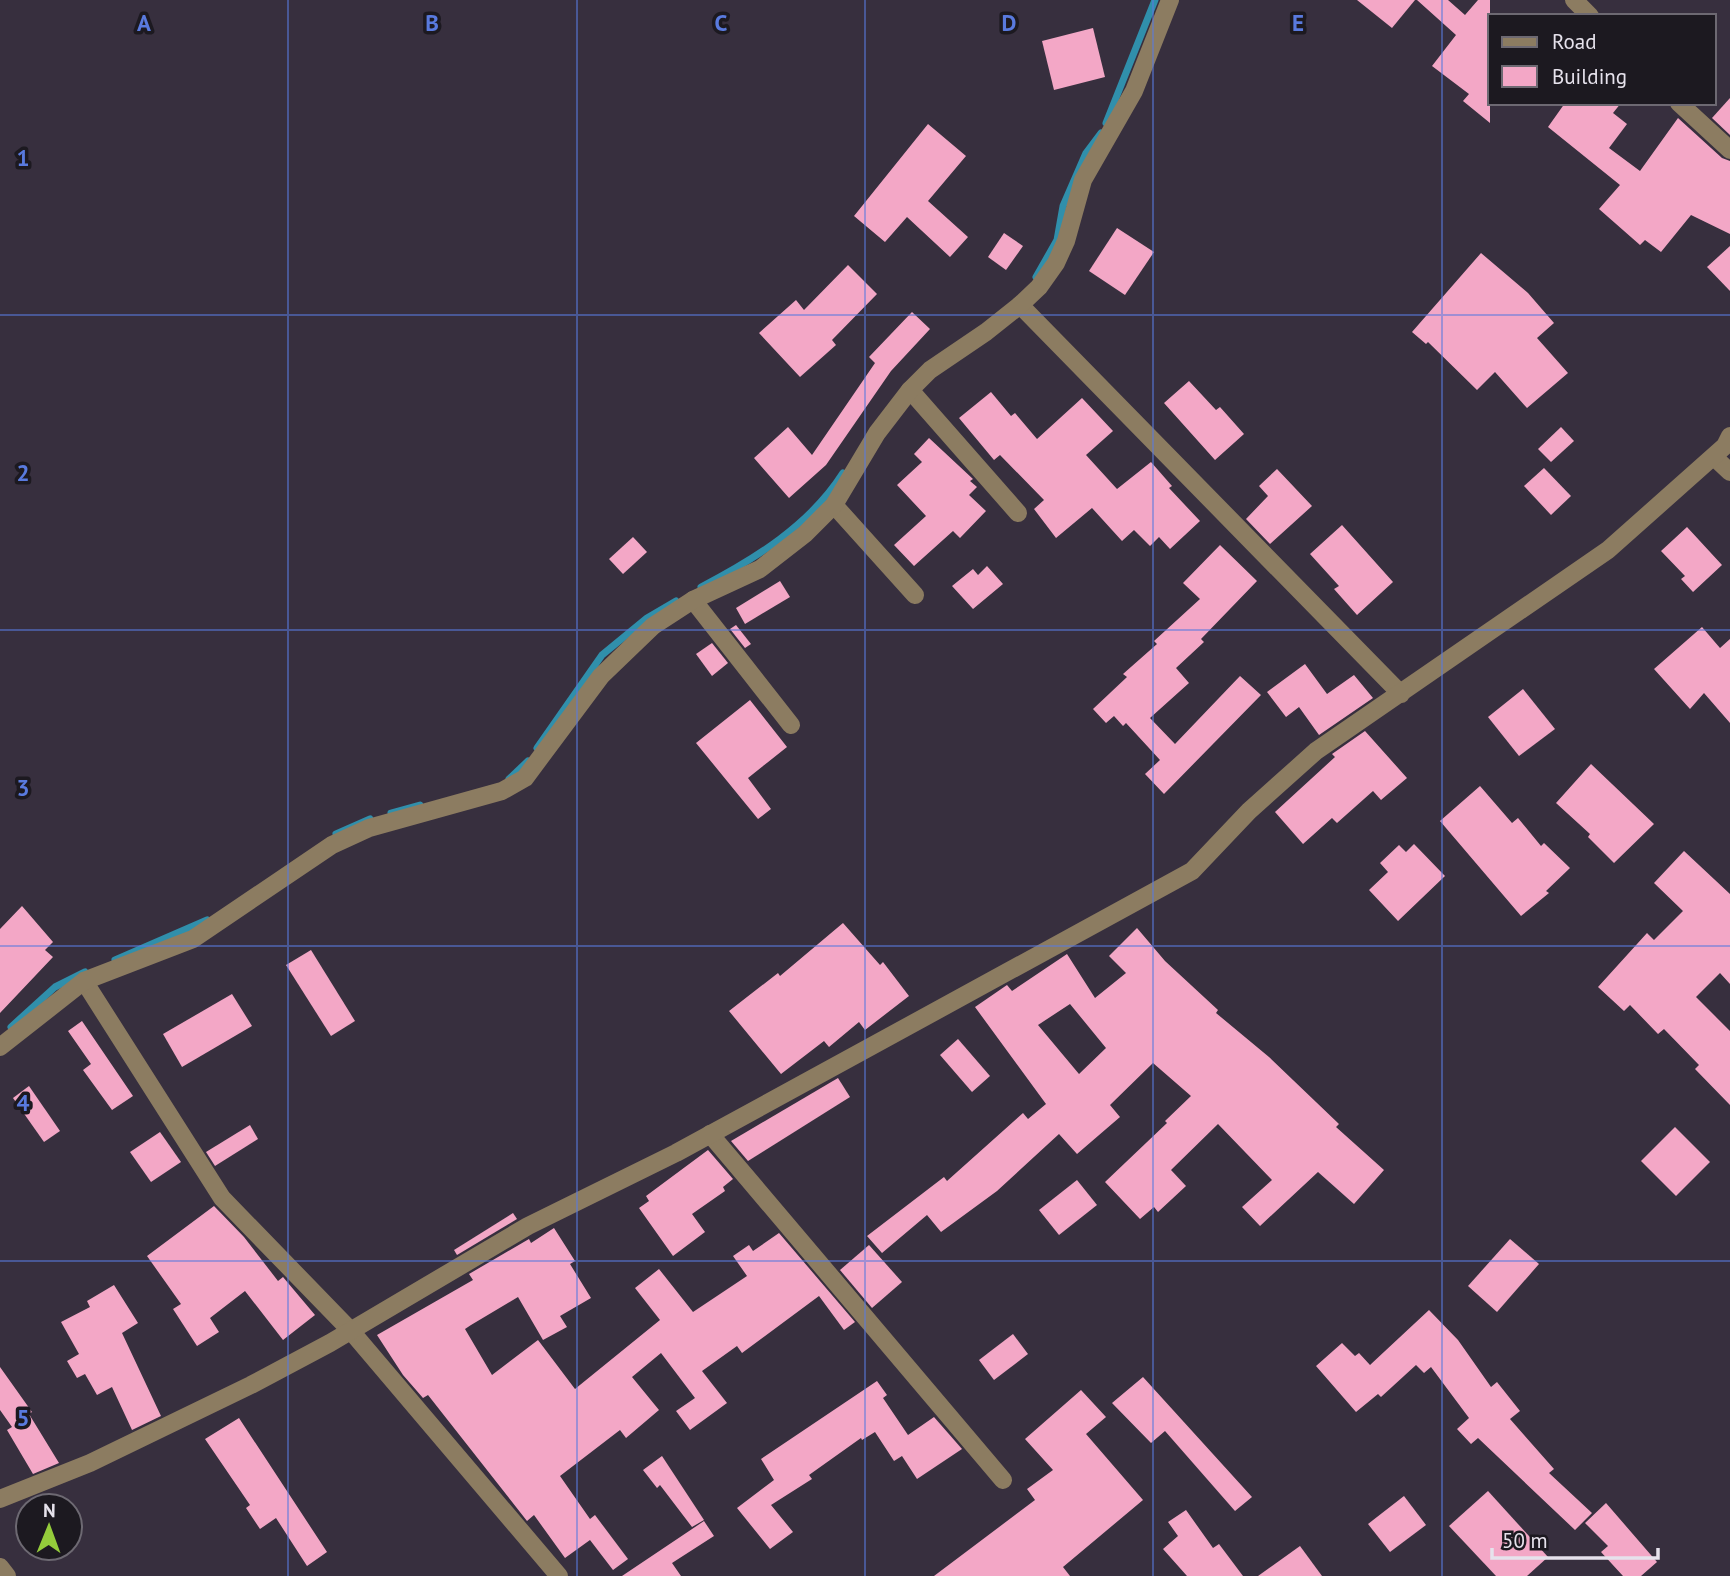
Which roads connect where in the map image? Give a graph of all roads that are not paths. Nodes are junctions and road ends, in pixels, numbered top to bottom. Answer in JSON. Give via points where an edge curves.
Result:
{"nodes":[{"id":1,"x":1170,"y":0,"type":"edge"},
{"id":2,"x":1574,"y":0,"type":"edge"},
{"id":3,"x":1588,"y":14,"type":"edge"},
{"id":4,"x":1681,"y":105,"type":"edge"},
{"id":5,"x":1730,"y":150,"type":"edge"},
{"id":6,"x":1020,"y":305,"type":"junction"},
{"id":7,"x":911,"y":390,"type":"junction"},
{"id":8,"x":1730,"y":436,"type":"edge"},
{"id":9,"x":1714,"y":457,"type":"junction"},
{"id":10,"x":1730,"y":472,"type":"edge"},
{"id":11,"x":834,"y":505,"type":"junction"},
{"id":12,"x":1018,"y":513,"type":"dead end"},
{"id":13,"x":915,"y":595,"type":"dead end"},
{"id":14,"x":693,"y":600,"type":"junction"},
{"id":15,"x":1401,"y":694,"type":"junction"},
{"id":16,"x":791,"y":725,"type":"dead end"},
{"id":17,"x":84,"y":981,"type":"junction"},
{"id":18,"x":0,"y":1047,"type":"edge"},
{"id":19,"x":710,"y":1133,"type":"junction"},
{"id":20,"x":351,"y":1331,"type":"junction"},
{"id":21,"x":1003,"y":1480,"type":"dead end"},
{"id":22,"x":0,"y":1499,"type":"edge"},
{"id":23,"x":0,"y":1567,"type":"edge"},
{"id":24,"x":7,"y":1576,"type":"edge"},
{"id":25,"x":559,"y":1576,"type":"edge"}],
"edges":[{"from":1,"to":6,"type":"street","via":[[1134,91],[1083,180],[1056,263]]},
{"from":2,"to":3,"type":"street"},
{"from":4,"to":5,"type":"street"},
{"from":6,"to":7,"type":"street","via":[[930,370]]},
{"from":6,"to":15,"type":"street"},
{"from":7,"to":11,"type":"street","via":[[877,433]]},
{"from":7,"to":12,"type":"street"},
{"from":8,"to":9,"type":"street"},
{"from":9,"to":10,"type":"street"},
{"from":9,"to":15,"type":"street","via":[[1608,550]]},
{"from":11,"to":13,"type":"street"},
{"from":11,"to":14,"type":"street","via":[[760,569]]},
{"from":14,"to":16,"type":"street"},
{"from":14,"to":17,"type":"street","via":[[653,626],[601,676],[526,778],[502,791],[369,828],[332,845],[193,939]]},
{"from":15,"to":19,"type":"street","via":[[1316,751],[1192,870]]},
{"from":17,"to":18,"type":"street"},
{"from":17,"to":20,"type":"street","via":[[222,1198]]},
{"from":19,"to":20,"type":"street","via":[[528,1226]]},
{"from":19,"to":21,"type":"street"},
{"from":20,"to":22,"type":"street","via":[[90,1463]]},
{"from":20,"to":25,"type":"street"},
{"from":23,"to":24,"type":"street"}]}
